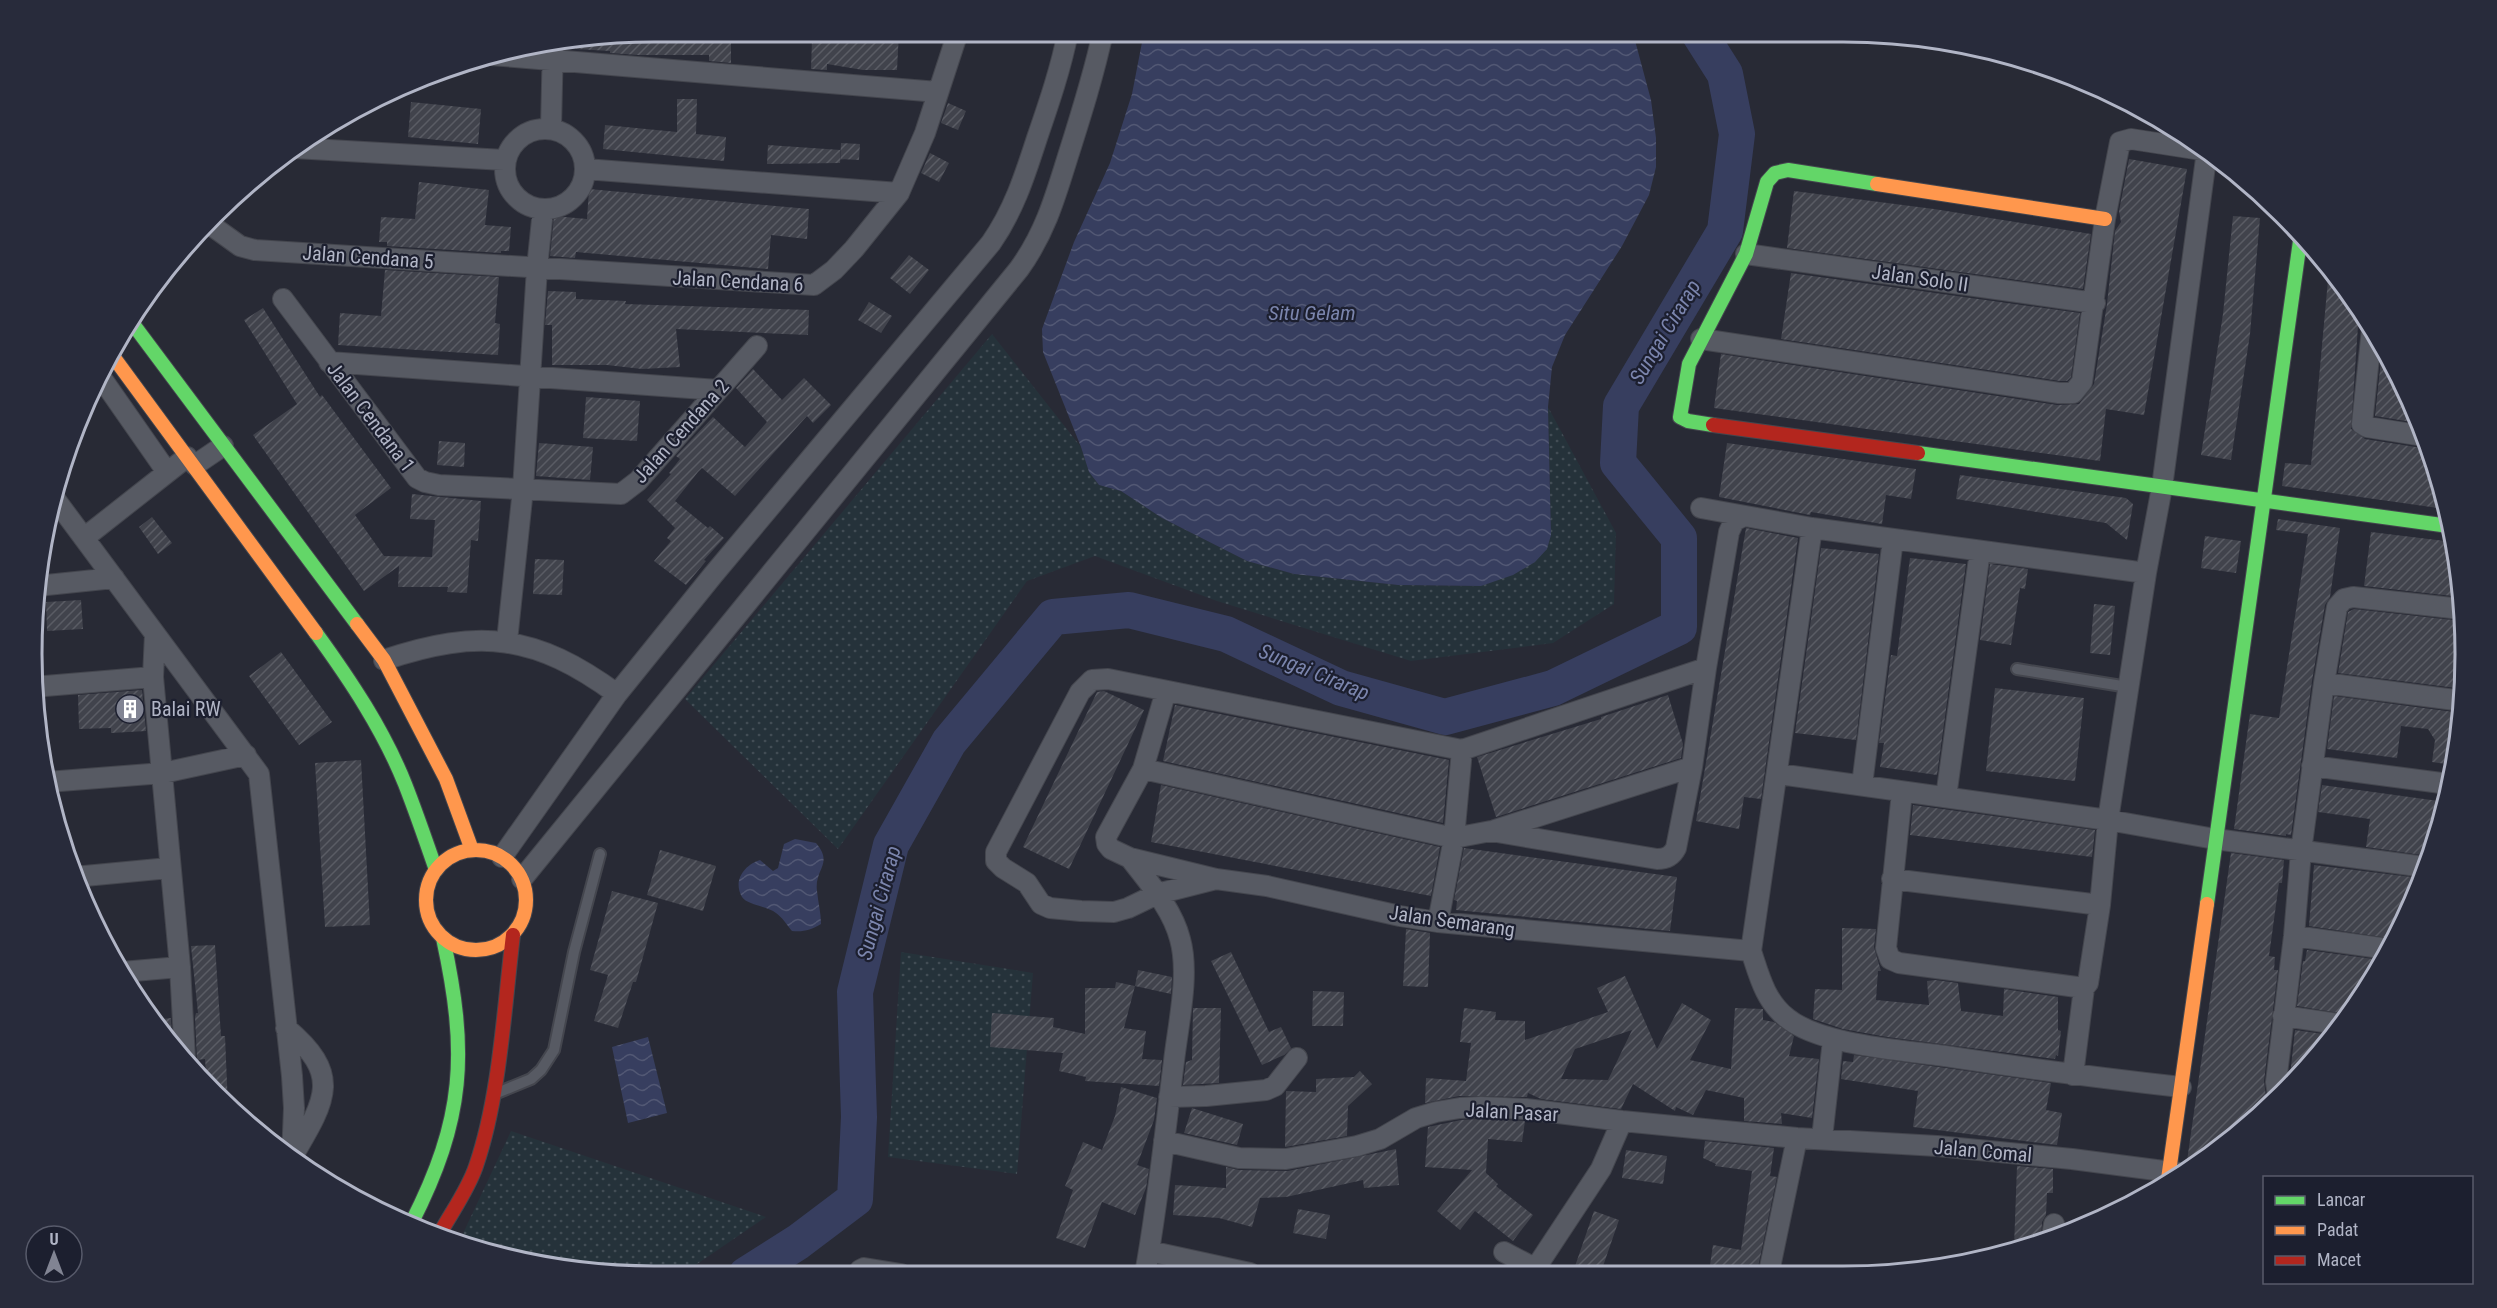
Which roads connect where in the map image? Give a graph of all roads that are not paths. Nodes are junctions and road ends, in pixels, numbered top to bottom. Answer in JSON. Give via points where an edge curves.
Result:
{"nodes":[{"id":1,"x":955,"y":42,"type":"edge"},
{"id":2,"x":1065,"y":42,"type":"edge"},
{"id":3,"x":1100,"y":42,"type":"edge"},
{"id":4,"x":553,"y":50,"type":"edge"},
{"id":5,"x":556,"y":50,"type":"edge"},
{"id":6,"x":938,"y":92,"type":"junction"},
{"id":7,"x":551,"y":128,"type":"junction"},
{"id":8,"x":309,"y":149,"type":"edge"},
{"id":9,"x":2188,"y":149,"type":"edge"},
{"id":10,"x":504,"y":160,"type":"junction"},
{"id":11,"x":2206,"y":161,"type":"edge"},
{"id":12,"x":585,"y":169,"type":"junction"},
{"id":13,"x":899,"y":193,"type":"junction"},
{"id":14,"x":543,"y":210,"type":"junction"},
{"id":15,"x":2105,"y":219,"type":"junction"},
{"id":16,"x":215,"y":228,"type":"edge"},
{"id":17,"x":2299,"y":246,"type":"edge"},
{"id":18,"x":1746,"y":254,"type":"junction"},
{"id":19,"x":537,"y":268,"type":"junction"},
{"id":20,"x":283,"y":298,"type":"dead end"},
{"id":21,"x":2095,"y":303,"type":"junction"},
{"id":22,"x":135,"y":330,"type":"edge"},
{"id":23,"x":1701,"y":339,"type":"junction"},
{"id":24,"x":757,"y":346,"type":"dead end"},
{"id":25,"x":2374,"y":351,"type":"edge"},
{"id":26,"x":117,"y":361,"type":"edge"},
{"id":27,"x":329,"y":362,"type":"junction"},
{"id":28,"x":530,"y":378,"type":"junction"},
{"id":29,"x":105,"y":383,"type":"edge"},
{"id":30,"x":718,"y":390,"type":"junction"},
{"id":31,"x":2414,"y":434,"type":"edge"},
{"id":32,"x":205,"y":455,"type":"junction"},
{"id":33,"x":167,"y":472,"type":"junction"},
{"id":34,"x":2162,"y":487,"type":"junction"},
{"id":35,"x":523,"y":489,"type":"junction"},
{"id":36,"x":2262,"y":501,"type":"junction"},
{"id":37,"x":61,"y":507,"type":"edge"},
{"id":38,"x":1701,"y":507,"type":"dead end"},
{"id":39,"x":1744,"y":516,"type":"junction"},
{"id":40,"x":2441,"y":525,"type":"edge"},
{"id":41,"x":1812,"y":528,"type":"junction"},
{"id":42,"x":84,"y":538,"type":"junction"},
{"id":43,"x":1893,"y":539,"type":"junction"},
{"id":44,"x":1980,"y":551,"type":"junction"},
{"id":45,"x":2146,"y":573,"type":"junction"},
{"id":46,"x":114,"y":579,"type":"junction"},
{"id":47,"x":46,"y":585,"type":"edge"},
{"id":48,"x":2453,"y":608,"type":"edge"},
{"id":49,"x":155,"y":634,"type":"junction"},
{"id":50,"x":507,"y":641,"type":"junction"},
{"id":51,"x":384,"y":660,"type":"junction"},
{"id":52,"x":1706,"y":668,"type":"junction"},
{"id":53,"x":2017,"y":669,"type":"dead end"},
{"id":54,"x":153,"y":677,"type":"junction"},
{"id":55,"x":2324,"y":683,"type":"junction"},
{"id":56,"x":43,"y":686,"type":"edge"},
{"id":57,"x":2128,"y":687,"type":"junction"},
{"id":58,"x":1166,"y":691,"type":"junction"},
{"id":59,"x":618,"y":694,"type":"junction"},
{"id":60,"x":2453,"y":700,"type":"edge"},
{"id":61,"x":1462,"y":750,"type":"junction"},
{"id":62,"x":246,"y":755,"type":"junction"},
{"id":63,"x":2312,"y":766,"type":"junction"},
{"id":64,"x":1692,"y":767,"type":"junction"},
{"id":65,"x":1143,"y":769,"type":"junction"},
{"id":66,"x":163,"y":773,"type":"junction"},
{"id":67,"x":1778,"y":774,"type":"junction"},
{"id":68,"x":56,"y":781,"type":"edge"},
{"id":69,"x":2441,"y":783,"type":"edge"},
{"id":70,"x":1862,"y":785,"type":"junction"},
{"id":71,"x":1902,"y":792,"type":"junction"},
{"id":72,"x":1946,"y":797,"type":"junction"},
{"id":73,"x":2108,"y":820,"type":"junction"},
{"id":74,"x":1491,"y":831,"type":"junction"},
{"id":75,"x":1454,"y":838,"type":"junction"},
{"id":76,"x":2216,"y":839,"type":"junction"},
{"id":77,"x":472,"y":850,"type":"junction"},
{"id":78,"x":2301,"y":851,"type":"junction"},
{"id":79,"x":600,"y":854,"type":"dead end"},
{"id":80,"x":502,"y":857,"type":"junction"},
{"id":81,"x":1130,"y":858,"type":"junction"},
{"id":82,"x":2417,"y":866,"type":"edge"},
{"id":83,"x":169,"y":868,"type":"junction"},
{"id":84,"x":436,"y":870,"type":"junction"},
{"id":85,"x":84,"y":876,"type":"edge"},
{"id":86,"x":522,"y":879,"type":"junction"},
{"id":87,"x":1216,"y":879,"type":"junction"},
{"id":88,"x":1892,"y":879,"type":"junction"},
{"id":89,"x":1157,"y":894,"type":"junction"},
{"id":90,"x":2100,"y":905,"type":"junction"},
{"id":91,"x":1438,"y":922,"type":"junction"},
{"id":92,"x":513,"y":935,"type":"junction"},
{"id":93,"x":2294,"y":936,"type":"junction"},
{"id":94,"x":443,"y":938,"type":"junction"},
{"id":95,"x":2380,"y":948,"type":"edge"},
{"id":96,"x":1751,"y":951,"type":"junction"},
{"id":97,"x":180,"y":967,"type":"junction"},
{"id":98,"x":131,"y":971,"type":"edge"},
{"id":99,"x":2084,"y":988,"type":"junction"},
{"id":100,"x":2283,"y":1016,"type":"junction"},
{"id":101,"x":2332,"y":1023,"type":"edge"},
{"id":102,"x":286,"y":1028,"type":"junction"},
{"id":103,"x":1833,"y":1040,"type":"junction"},
{"id":104,"x":184,"y":1046,"type":"edge"},
{"id":105,"x":1297,"y":1058,"type":"dead end"},
{"id":106,"x":2073,"y":1075,"type":"junction"},
{"id":107,"x":2277,"y":1086,"type":"edge"},
{"id":108,"x":2181,"y":1088,"type":"junction"},
{"id":109,"x":494,"y":1094,"type":"junction"},
{"id":110,"x":1170,"y":1097,"type":"junction"},
{"id":111,"x":1622,"y":1121,"type":"junction"},
{"id":112,"x":1797,"y":1138,"type":"junction"},
{"id":113,"x":1822,"y":1138,"type":"junction"},
{"id":114,"x":1164,"y":1141,"type":"junction"},
{"id":115,"x":292,"y":1148,"type":"edge"},
{"id":116,"x":296,"y":1150,"type":"edge"},
{"id":117,"x":2173,"y":1169,"type":"edge"},
{"id":118,"x":2165,"y":1174,"type":"edge"},
{"id":119,"x":415,"y":1217,"type":"edge"},
{"id":120,"x":443,"y":1228,"type":"edge"},
{"id":121,"x":1149,"y":1251,"type":"junction"},
{"id":122,"x":1504,"y":1252,"type":"dead end"},
{"id":123,"x":1146,"y":1266,"type":"edge"},
{"id":124,"x":1218,"y":1266,"type":"edge"},
{"id":125,"x":1529,"y":1266,"type":"edge"},
{"id":126,"x":1541,"y":1266,"type":"edge"},
{"id":127,"x":1770,"y":1266,"type":"edge"}],
"edges":[{"from":1,"to":6,"type":"street","name":"Jalan Cendana 6"},
{"from":2,"to":59,"type":"street","via":[[1016,202],[1004,225]]},
{"from":3,"to":86,"type":"street","via":[[1047,223],[1035,246]]},
{"from":4,"to":7,"type":"street"},
{"from":5,"to":6,"type":"street"},
{"from":6,"to":13,"type":"street","name":"Jalan Cendana 6"},
{"from":7,"to":10,"type":"street","via":[[522,135]]},
{"from":7,"to":12,"type":"street","via":[[577,142]]},
{"from":8,"to":10,"type":"street"},
{"from":9,"to":15,"type":"street","via":[[2123,140],[2117,151]]},
{"from":10,"to":14,"type":"street","via":[[512,193],[521,202]]},
{"from":11,"to":34,"type":"street"},
{"from":12,"to":13,"type":"street"},
{"from":12,"to":14,"type":"street","via":[[574,196],[560,206]]},
{"from":13,"to":19,"type":"street","name":"Jalan Cendana 6","via":[[854,249],[814,285]]},
{"from":14,"to":19,"type":"street"},
{"from":15,"to":18,"type":"street","via":[[1788,170],[1775,173],[1767,182]]},
{"from":15,"to":21,"type":"street"},
{"from":16,"to":19,"type":"street","name":"Jalan Cendana 5","via":[[240,246],[255,250]]},
{"from":17,"to":36,"type":"street"},
{"from":18,"to":21,"type":"street","name":"Jalan Solo II"},
{"from":18,"to":23,"type":"street"},
{"from":19,"to":28,"type":"street"},
{"from":20,"to":27,"type":"street","name":"Jalan Cendana 1"},
{"from":21,"to":23,"type":"street","via":[[2082,382],[2078,390],[2067,393]]},
{"from":22,"to":32,"type":"street"},
{"from":23,"to":34,"type":"street","via":[[1689,364],[1678,413],[1685,421]]},
{"from":24,"to":30,"type":"street","name":"Jalan Cendana 2"},
{"from":25,"to":31,"type":"street","via":[[2362,424]]},
{"from":26,"to":32,"type":"street"},
{"from":27,"to":28,"type":"street"},
{"from":27,"to":35,"type":"street","name":"Jalan Cendana 1","via":[[421,481]]},
{"from":28,"to":30,"type":"street"},
{"from":28,"to":35,"type":"street"},
{"from":29,"to":33,"type":"street"},
{"from":30,"to":35,"type":"street","name":"Jalan Cendana 2","via":[[627,491],[614,495]]},
{"from":32,"to":33,"type":"street"},
{"from":32,"to":51,"type":"street"},
{"from":32,"to":84,"type":"street","via":[[382,736],[404,782]]},
{"from":33,"to":42,"type":"street"},
{"from":34,"to":36,"type":"street"},
{"from":34,"to":45,"type":"street"},
{"from":35,"to":50,"type":"street"},
{"from":36,"to":40,"type":"street"},
{"from":36,"to":76,"type":"street"},
{"from":37,"to":42,"type":"street"},
{"from":38,"to":39,"type":"street"},
{"from":39,"to":41,"type":"street"},
{"from":39,"to":52,"type":"street","via":[[1734,521],[1729,532]]},
{"from":41,"to":43,"type":"street"},
{"from":41,"to":67,"type":"street"},
{"from":42,"to":46,"type":"street"},
{"from":43,"to":44,"type":"street"},
{"from":43,"to":70,"type":"street"},
{"from":44,"to":45,"type":"street"},
{"from":44,"to":72,"type":"street"},
{"from":45,"to":57,"type":"street"},
{"from":46,"to":47,"type":"street"},
{"from":46,"to":49,"type":"street"},
{"from":48,"to":55,"type":"street","via":[[2343,599],[2337,607]]},
{"from":49,"to":54,"type":"street"},
{"from":49,"to":62,"type":"street"},
{"from":50,"to":51,"type":"street","via":[[445,644]]},
{"from":50,"to":59,"type":"street","via":[[562,659]]},
{"from":51,"to":77,"type":"street","via":[[446,779]]},
{"from":52,"to":61,"type":"street"},
{"from":52,"to":64,"type":"street"},
{"from":53,"to":57,"type":"lane"},
{"from":54,"to":56,"type":"street"},
{"from":54,"to":66,"type":"street"},
{"from":55,"to":60,"type":"street"},
{"from":55,"to":63,"type":"street"},
{"from":57,"to":73,"type":"street"},
{"from":58,"to":61,"type":"street"},
{"from":58,"to":65,"type":"street"},
{"from":58,"to":89,"type":"street","name":"Jalan Semarang","via":[[1103,679],[1092,680],[1083,687],[995,857],[1027,883],[1041,904],[1050,908],[1114,912]]},
{"from":59,"to":80,"type":"street"},
{"from":61,"to":75,"type":"street"},
{"from":62,"to":66,"type":"street"},
{"from":62,"to":102,"type":"street","via":[[260,780]]},
{"from":63,"to":69,"type":"street"},
{"from":63,"to":78,"type":"street"},
{"from":64,"to":74,"type":"street"},
{"from":64,"to":74,"type":"street","via":[[1676,848],[1666,858]]},
{"from":65,"to":75,"type":"street"},
{"from":65,"to":81,"type":"street","via":[[1106,837],[1111,849]]},
{"from":66,"to":68,"type":"street"},
{"from":66,"to":83,"type":"street"},
{"from":67,"to":70,"type":"street"},
{"from":67,"to":96,"type":"street"},
{"from":70,"to":71,"type":"street"},
{"from":71,"to":72,"type":"street"},
{"from":71,"to":88,"type":"street"},
{"from":72,"to":73,"type":"street"},
{"from":73,"to":76,"type":"street"},
{"from":73,"to":90,"type":"street"},
{"from":74,"to":75,"type":"street"},
{"from":75,"to":91,"type":"street"},
{"from":76,"to":78,"type":"street"},
{"from":76,"to":108,"type":"street"},
{"from":77,"to":80,"type":"street"},
{"from":77,"to":84,"type":"street","via":[[458,853]]},
{"from":78,"to":82,"type":"street"},
{"from":78,"to":93,"type":"street"},
{"from":79,"to":109,"type":"lane","via":[[554,1050],[531,1079]]},
{"from":80,"to":86,"type":"street"},
{"from":81,"to":87,"type":"street"},
{"from":81,"to":89,"type":"street"},
{"from":83,"to":85,"type":"street"},
{"from":83,"to":97,"type":"street"},
{"from":84,"to":94,"type":"street","via":[[428,887],[426,906],[431,923]]},
{"from":86,"to":92,"type":"street","via":[[527,899],[524,918]]},
{"from":87,"to":89,"type":"street","name":"Jalan Semarang"},
{"from":87,"to":91,"type":"street","name":"Jalan Semarang"},
{"from":88,"to":90,"type":"street"},
{"from":88,"to":99,"type":"street","via":[[1886,952],[1894,962]]},
{"from":89,"to":110,"type":"street","via":[[1176,927],[1184,954]]},
{"from":90,"to":99,"type":"street"},
{"from":91,"to":96,"type":"street","name":"Jalan Semarang"},
{"from":92,"to":94,"type":"street","via":[[497,946],[478,951],[460,948]]},
{"from":92,"to":109,"type":"street"},
{"from":93,"to":95,"type":"street"},
{"from":93,"to":100,"type":"street"},
{"from":94,"to":119,"type":"street","via":[[460,1026],[459,1086],[443,1156]]},
{"from":96,"to":103,"type":"street","via":[[1763,988],[1774,1006],[1788,1020]]},
{"from":97,"to":98,"type":"street"},
{"from":97,"to":104,"type":"street"},
{"from":99,"to":106,"type":"street"},
{"from":100,"to":101,"type":"street"},
{"from":100,"to":107,"type":"street"},
{"from":102,"to":115,"type":"street","via":[[294,1108]]},
{"from":102,"to":116,"type":"street","via":[[315,1055],[324,1083],[317,1113]]},
{"from":103,"to":106,"type":"street"},
{"from":103,"to":113,"type":"street"},
{"from":105,"to":110,"type":"street","via":[[1275,1086],[1266,1090]]},
{"from":106,"to":108,"type":"street"},
{"from":108,"to":117,"type":"street"},
{"from":109,"to":120,"type":"street","via":[[475,1168]]},
{"from":110,"to":114,"type":"street"},
{"from":111,"to":112,"type":"street","name":"Jalan Pasar"},
{"from":111,"to":114,"type":"street","name":"Jalan Pasar","via":[[1526,1109],[1460,1108],[1416,1118],[1380,1139],[1358,1146],[1314,1156],[1262,1161]]},
{"from":111,"to":126,"type":"street","via":[[1602,1168]]},
{"from":112,"to":113,"type":"street","name":"Jalan Comal"},
{"from":112,"to":127,"type":"street"},
{"from":113,"to":118,"type":"street","name":"Jalan Comal","via":[[2072,1159]]},
{"from":114,"to":121,"type":"street"},
{"from":121,"to":123,"type":"street"},
{"from":121,"to":124,"type":"street"},
{"from":122,"to":125,"type":"street"}]}
